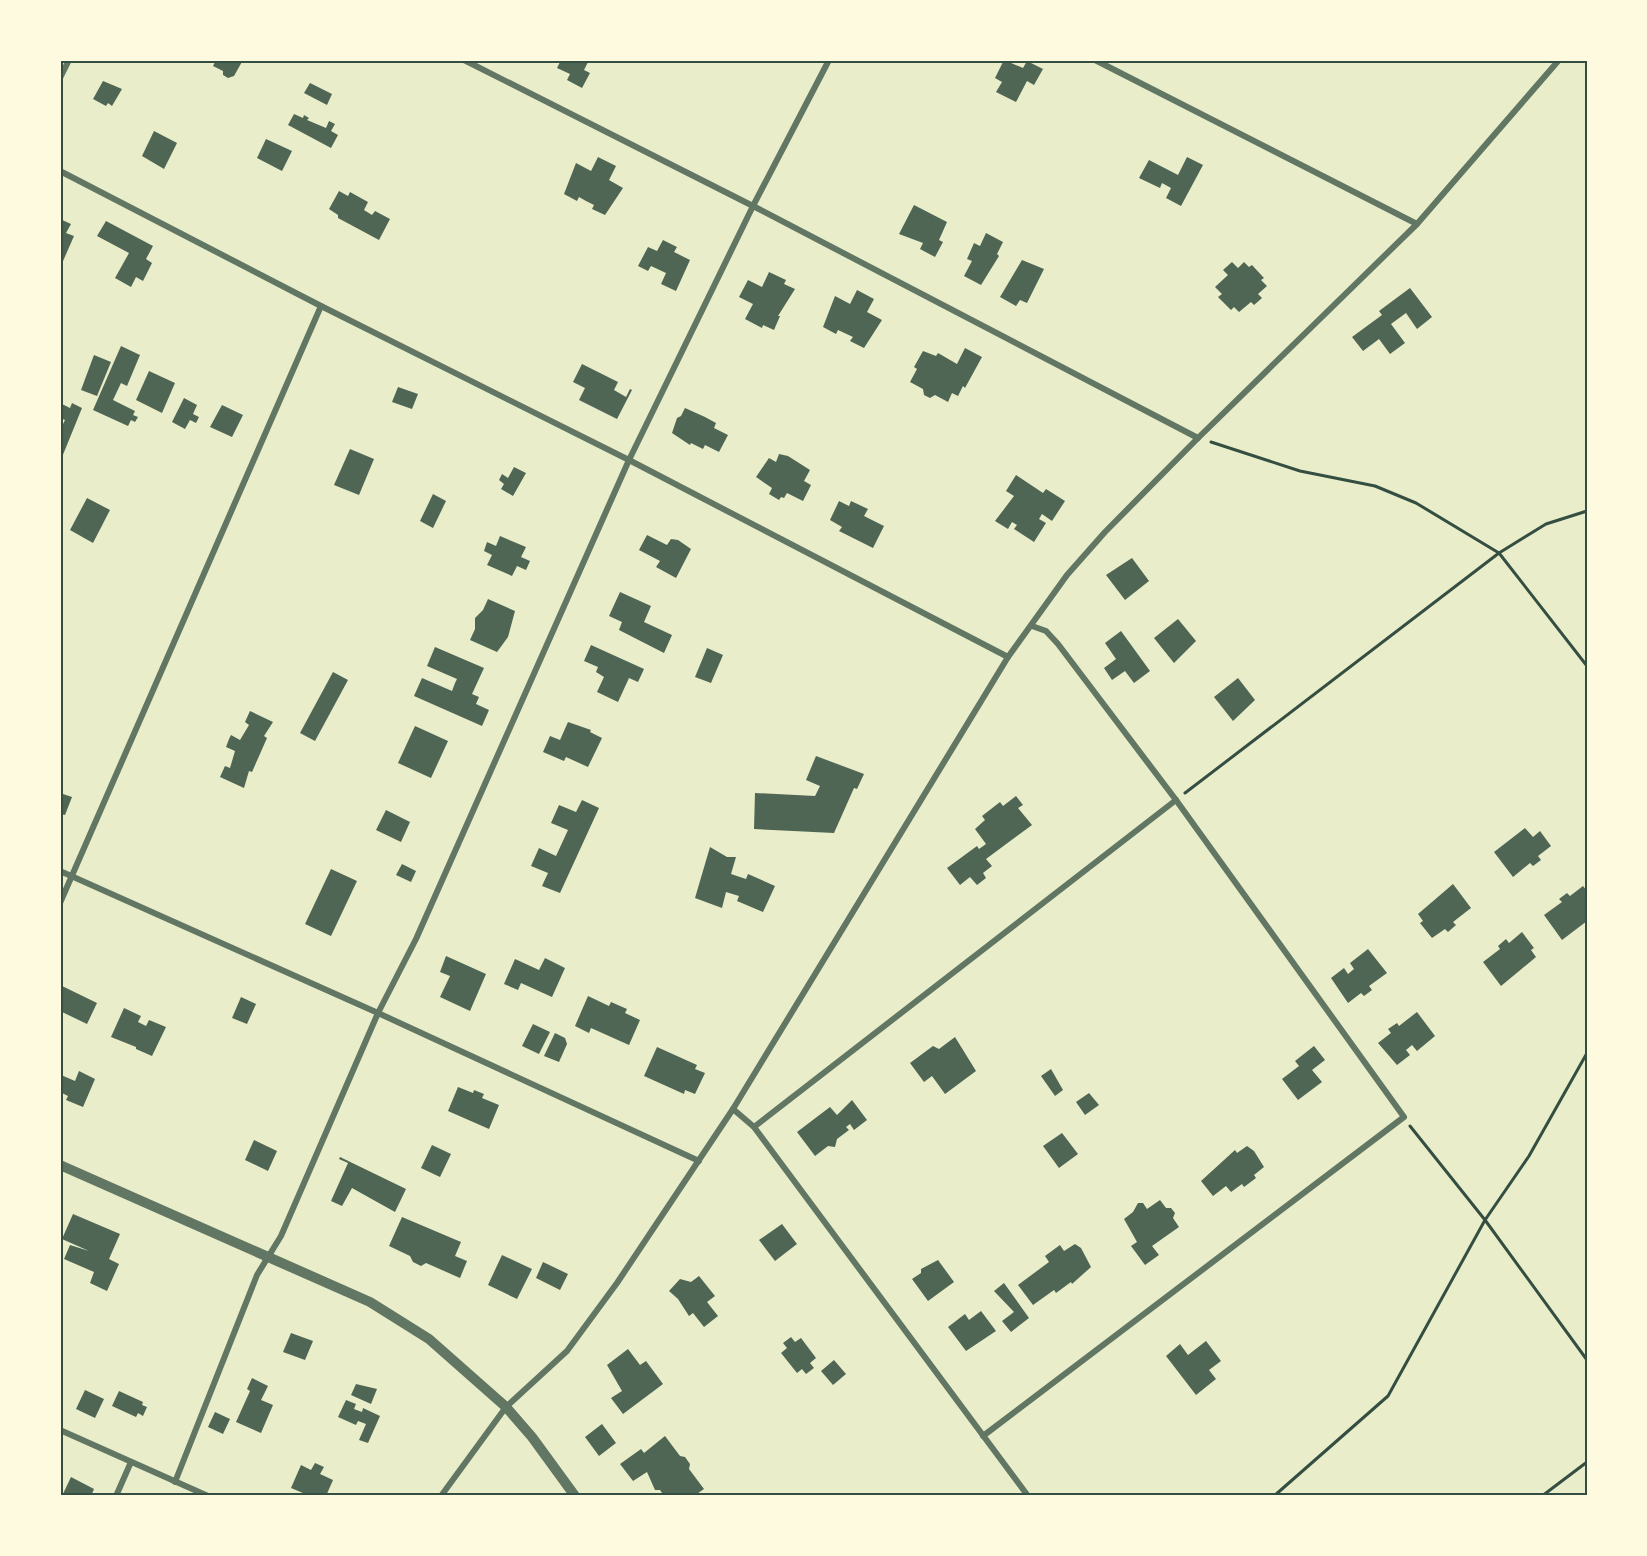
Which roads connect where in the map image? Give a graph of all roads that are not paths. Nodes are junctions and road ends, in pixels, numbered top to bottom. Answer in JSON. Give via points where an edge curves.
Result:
{"nodes":[{"id":1,"x":69,"y":60,"type":"edge"},
{"id":2,"x":464,"y":60,"type":"edge"},
{"id":3,"x":829,"y":60,"type":"edge"},
{"id":4,"x":1095,"y":60,"type":"edge"},
{"id":5,"x":1559,"y":60,"type":"edge"},
{"id":6,"x":60,"y":78,"type":"edge"},
{"id":7,"x":60,"y":171,"type":"edge"},
{"id":8,"x":753,"y":206,"type":"junction"},
{"id":9,"x":1417,"y":224,"type":"junction"},
{"id":10,"x":321,"y":306,"type":"junction"},
{"id":11,"x":1198,"y":438,"type":"junction"},
{"id":12,"x":629,"y":460,"type":"junction"},
{"id":13,"x":1032,"y":626,"type":"junction"},
{"id":14,"x":1008,"y":657,"type":"junction"},
{"id":15,"x":1176,"y":800,"type":"junction"},
{"id":16,"x":60,"y":871,"type":"edge"},
{"id":17,"x":72,"y":877,"type":"junction"},
{"id":18,"x":60,"y":903,"type":"edge"},
{"id":19,"x":378,"y":1013,"type":"junction"},
{"id":20,"x":733,"y":1109,"type":"junction"},
{"id":21,"x":754,"y":1127,"type":"junction"},
{"id":22,"x":699,"y":1161,"type":"junction"},
{"id":23,"x":60,"y":1165,"type":"edge"},
{"id":24,"x":268,"y":1258,"type":"junction"},
{"id":25,"x":506,"y":1407,"type":"junction"},
{"id":26,"x":60,"y":1430,"type":"edge"},
{"id":27,"x":983,"y":1436,"type":"junction"},
{"id":28,"x":131,"y":1462,"type":"junction"},
{"id":29,"x":176,"y":1482,"type":"junction"},
{"id":30,"x":116,"y":1496,"type":"edge"},
{"id":31,"x":208,"y":1496,"type":"edge"},
{"id":32,"x":441,"y":1496,"type":"edge"},
{"id":33,"x":575,"y":1496,"type":"edge"},
{"id":34,"x":1028,"y":1496,"type":"edge"}],
"edges":[{"from":1,"to":6,"type":"street"},
{"from":2,"to":8,"type":"street"},
{"from":3,"to":8,"type":"street"},
{"from":4,"to":9,"type":"street"},
{"from":5,"to":9,"type":"street"},
{"from":7,"to":10,"type":"street"},
{"from":8,"to":11,"type":"street"},
{"from":8,"to":12,"type":"street"},
{"from":9,"to":11,"type":"street"},
{"from":10,"to":12,"type":"street"},
{"from":10,"to":17,"type":"street"},
{"from":11,"to":13,"type":"street","via":[[1066,575]]},
{"from":12,"to":14,"type":"street"},
{"from":12,"to":19,"type":"street","via":[[416,939]]},
{"from":13,"to":14,"type":"street"},
{"from":13,"to":15,"type":"street","via":[[1046,631],[1058,644]]},
{"from":14,"to":20,"type":"street"},
{"from":15,"to":21,"type":"street"},
{"from":15,"to":27,"type":"street","via":[[1404,1118]]},
{"from":16,"to":17,"type":"street"},
{"from":17,"to":18,"type":"street"},
{"from":17,"to":19,"type":"street"},
{"from":19,"to":22,"type":"street"},
{"from":19,"to":24,"type":"street"},
{"from":20,"to":21,"type":"street"},
{"from":20,"to":22,"type":"street"},
{"from":21,"to":27,"type":"street"},
{"from":22,"to":25,"type":"street","via":[[567,1351]]},
{"from":23,"to":24,"type":"street"},
{"from":24,"to":25,"type":"street","via":[[370,1302],[429,1339]]},
{"from":24,"to":29,"type":"street","via":[[257,1275]]},
{"from":25,"to":32,"type":"street"},
{"from":25,"to":33,"type":"street"},
{"from":26,"to":28,"type":"street"},
{"from":27,"to":34,"type":"street"},
{"from":28,"to":29,"type":"street"},
{"from":28,"to":30,"type":"street"},
{"from":29,"to":31,"type":"street"}]}
